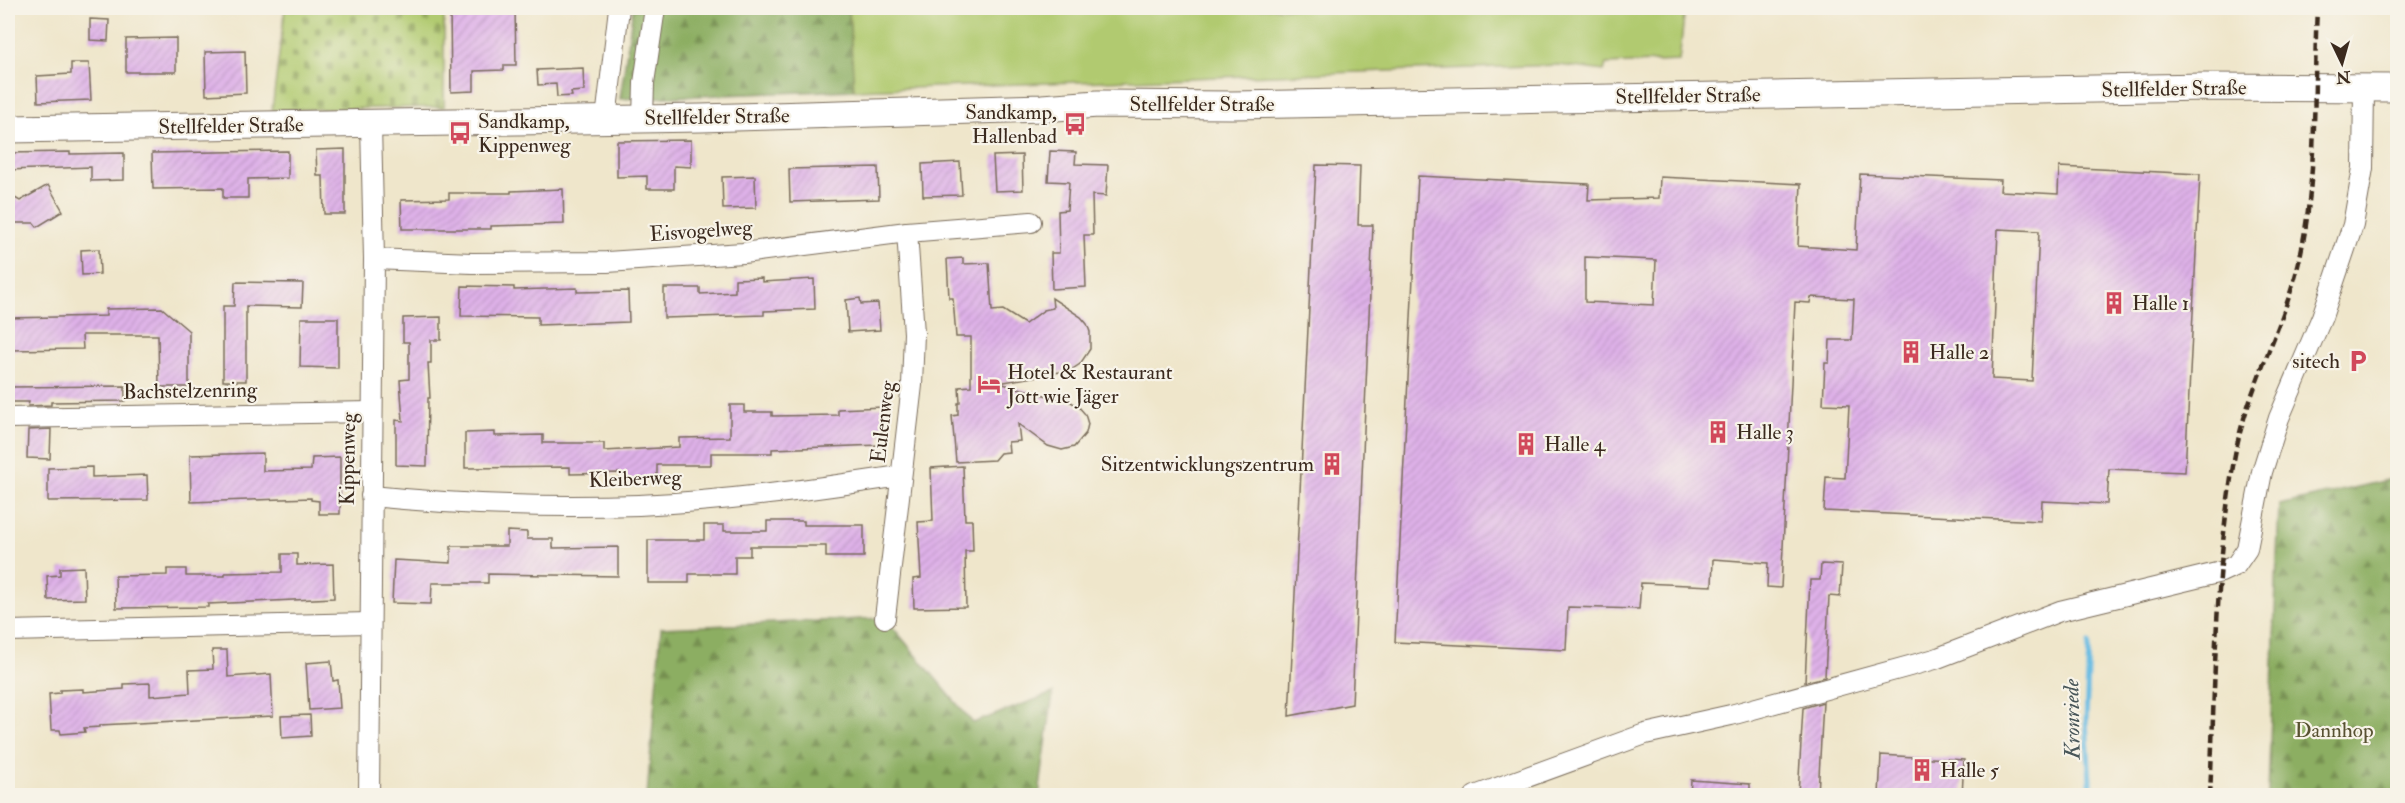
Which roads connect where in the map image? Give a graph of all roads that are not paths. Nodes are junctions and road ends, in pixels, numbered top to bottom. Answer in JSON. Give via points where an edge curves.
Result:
{"nodes":[{"id":1,"x":619,"y":8,"type":"edge"},
{"id":2,"x":655,"y":8,"type":"edge"},
{"id":3,"x":2364,"y":88,"type":"junction"},
{"id":4,"x":2397,"y":88,"type":"edge"},
{"id":5,"x":643,"y":118,"type":"junction"},
{"id":6,"x":606,"y":119,"type":"junction"},
{"id":7,"x":371,"y":124,"type":"junction"},
{"id":8,"x":8,"y":129,"type":"edge"},
{"id":9,"x":1031,"y":222,"type":"dead end"},
{"id":10,"x":907,"y":232,"type":"junction"},
{"id":11,"x":374,"y":259,"type":"junction"},
{"id":12,"x":372,"y":412,"type":"junction"},
{"id":13,"x":8,"y":418,"type":"edge"},
{"id":14,"x":900,"y":476,"type":"junction"},
{"id":15,"x":371,"y":496,"type":"junction"},
{"id":16,"x":885,"y":618,"type":"dead end"},
{"id":17,"x":369,"y":623,"type":"junction"},
{"id":18,"x":8,"y":631,"type":"edge"},
{"id":19,"x":369,"y":795,"type":"edge"},
{"id":20,"x":1475,"y":795,"type":"edge"}],
"edges":[{"from":1,"to":6,"type":"street"},
{"from":2,"to":5,"type":"street"},
{"from":3,"to":4,"type":"street","name":"Stellfelder Straße"},
{"from":3,"to":5,"type":"street","name":"Stellfelder Straße","via":[[1098,104]]},
{"from":3,"to":20,"type":"street","via":[[2363,168],[2353,225],[2322,317],[2279,418],[2262,472],[2247,549],[2236,565],[2060,611],[1935,659],[1731,715],[1645,734]]},
{"from":5,"to":6,"type":"street","name":"Stellfelder Straße"},
{"from":6,"to":7,"type":"street","name":"Stellfelder Straße"},
{"from":7,"to":8,"type":"street","name":"Stellfelder Straße"},
{"from":7,"to":11,"type":"street","name":"Kippenweg"},
{"from":9,"to":10,"type":"street","name":"Eisvogelweg"},
{"from":10,"to":11,"type":"street","name":"Eisvogelweg","via":[[743,253],[607,262]]},
{"from":10,"to":14,"type":"street","name":"Eulenweg","via":[[915,333]]},
{"from":11,"to":12,"type":"street","name":"Kippenweg"},
{"from":12,"to":13,"type":"street","name":"Bachstelzenring"},
{"from":12,"to":15,"type":"street","name":"Kippenweg"},
{"from":14,"to":15,"type":"street","name":"Kleiberweg","via":[[808,490],[639,505],[524,506]]},
{"from":14,"to":16,"type":"street","name":"Eulenweg"},
{"from":15,"to":17,"type":"street","name":"Kippenweg"},
{"from":17,"to":18,"type":"street"},
{"from":17,"to":19,"type":"street","name":"Kippenweg"}]}
